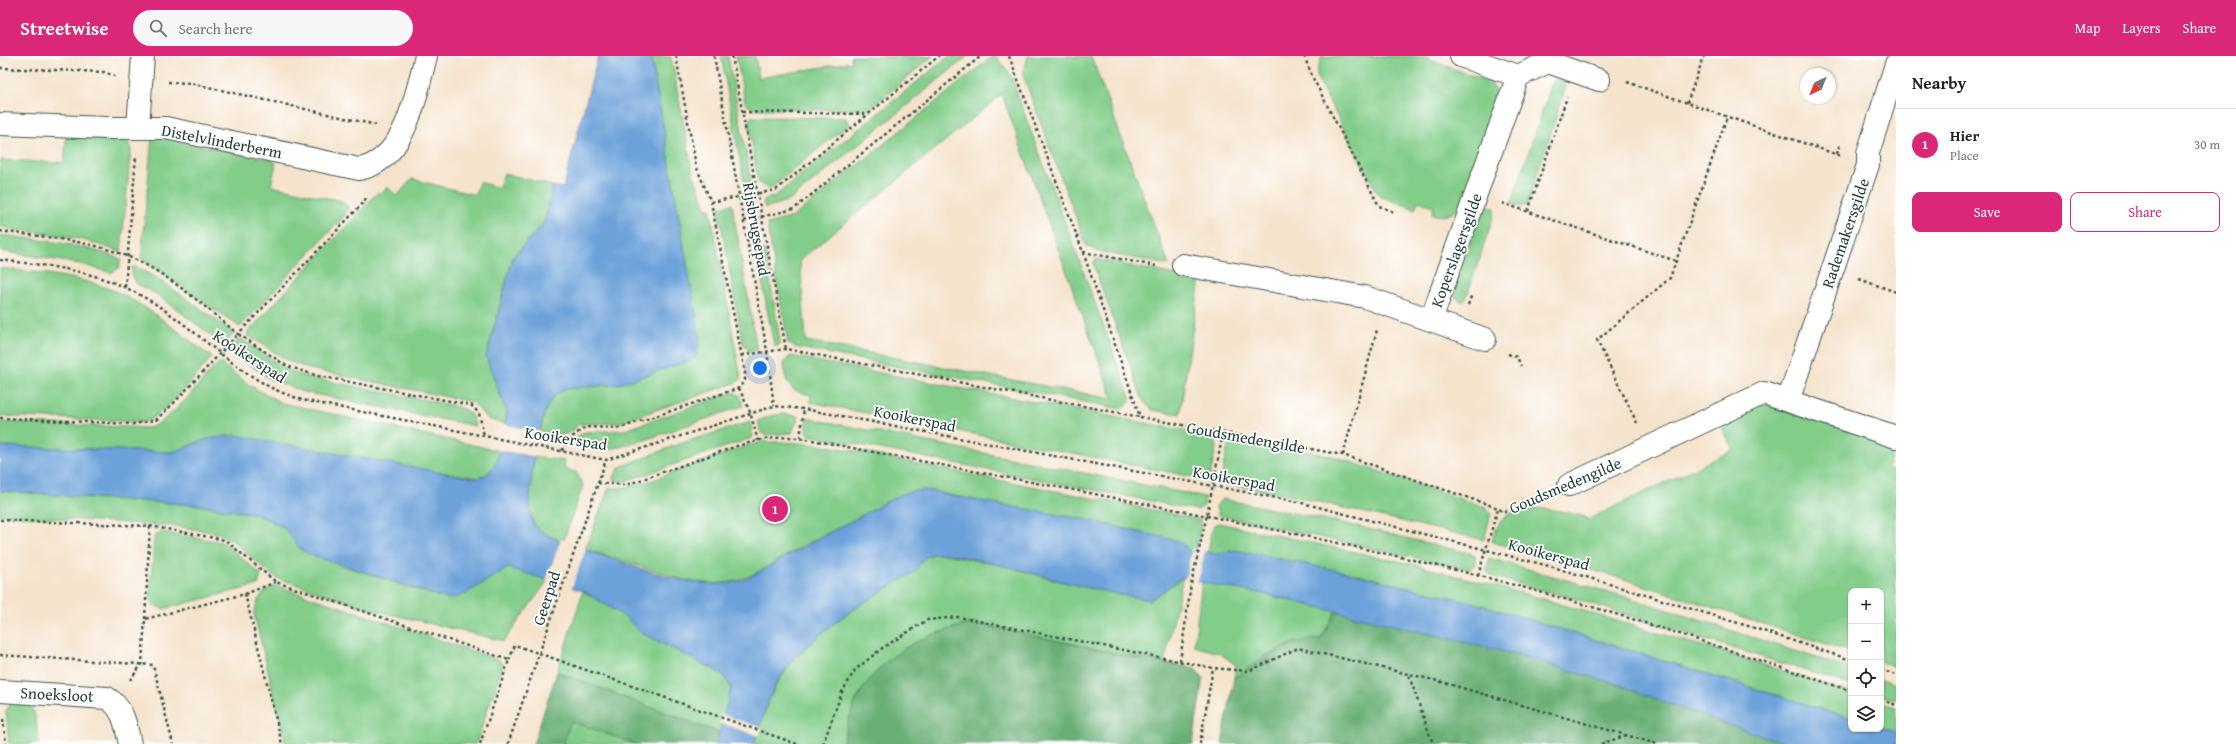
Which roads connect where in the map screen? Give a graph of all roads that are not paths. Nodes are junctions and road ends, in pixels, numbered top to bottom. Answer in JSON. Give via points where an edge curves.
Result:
{"nodes":[{"id":1,"x":143,"y":56,"type":"edge"},
{"id":2,"x":426,"y":56,"type":"edge"},
{"id":3,"x":1461,"y":56,"type":"edge"},
{"id":4,"x":1896,"y":64,"type":"edge"},
{"id":5,"x":1518,"y":76,"type":"junction"},
{"id":6,"x":1599,"y":80,"type":"road end"},
{"id":7,"x":0,"y":124,"type":"edge"},
{"id":8,"x":138,"y":128,"type":"junction"},
{"id":9,"x":1183,"y":265,"type":"road end"},
{"id":10,"x":1431,"y":320,"type":"junction"},
{"id":11,"x":1485,"y":339,"type":"dead end"},
{"id":12,"x":1788,"y":401,"type":"junction"},
{"id":13,"x":1896,"y":437,"type":"edge"},
{"id":14,"x":1569,"y":485,"type":"road end"},
{"id":15,"x":0,"y":691,"type":"edge"},
{"id":16,"x":130,"y":744,"type":"edge"}],
"edges":[{"from":1,"to":8,"type":"street"},
{"from":2,"to":8,"type":"street","name":"Distelvlinderberm","via":[[410,116],[392,149],[371,167],[346,167],[166,128]]},
{"from":3,"to":5,"type":"street"},
{"from":4,"to":12,"type":"street","name":"Rademakersgilde","via":[[1868,153],[1868,165]]},
{"from":5,"to":6,"type":"street","via":[[1548,62]]},
{"from":5,"to":10,"type":"street","name":"Koperslagersgilde"},
{"from":7,"to":8,"type":"street","name":"Distelvlinderberm"},
{"from":9,"to":10,"type":"street","name":"Koperslagersgilde","via":[[1365,297]]},
{"from":10,"to":11,"type":"street"},
{"from":12,"to":13,"type":"street","name":"Goudsmedengilde"},
{"from":12,"to":14,"type":"street","name":"Goudsmedengilde","via":[[1764,393]]},
{"from":15,"to":16,"type":"street","name":"Snoeksloot","via":[[100,696],[113,701],[122,712]]}]}
